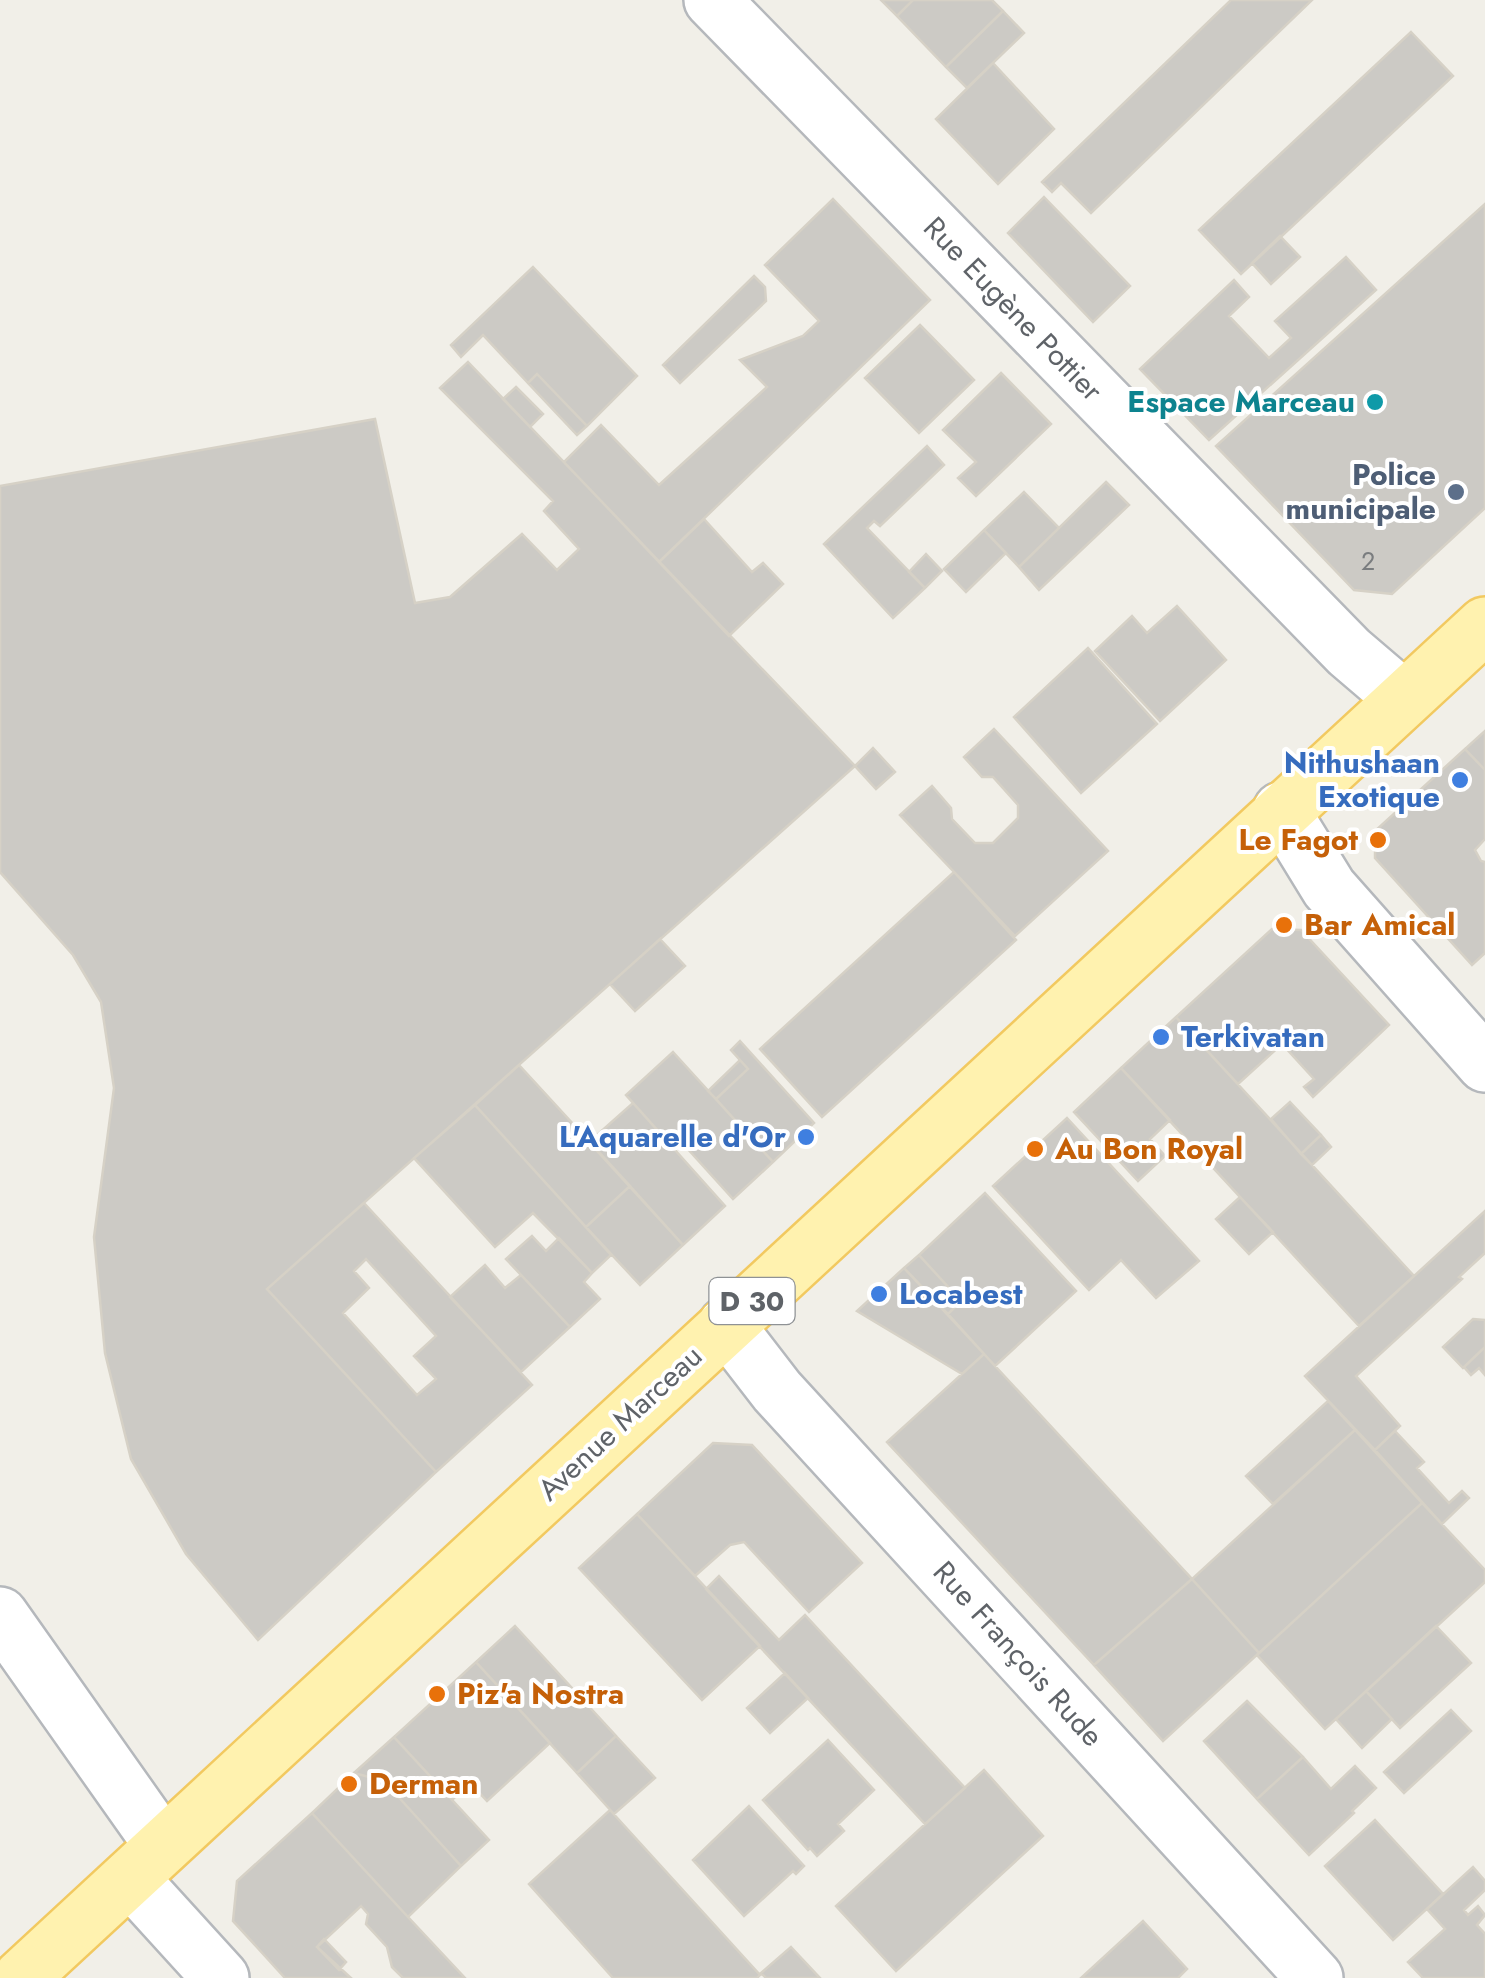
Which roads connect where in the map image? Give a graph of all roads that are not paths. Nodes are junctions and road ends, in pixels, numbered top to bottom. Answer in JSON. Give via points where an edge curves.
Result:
{"nodes":[{"id":1,"x":712,"y":0,"type":"edge"},
{"id":2,"x":1485,"y":624,"type":"edge"},
{"id":3,"x":1404,"y":699,"type":"junction"},
{"id":4,"x":1281,"y":810,"type":"junction"},
{"id":5,"x":1485,"y":1064,"type":"edge"},
{"id":6,"x":726,"y":1324,"type":"junction"},
{"id":7,"x":0,"y":1616,"type":"edge"},
{"id":8,"x":147,"y":1862,"type":"junction"},
{"id":9,"x":21,"y":1978,"type":"edge"},
{"id":10,"x":221,"y":1978,"type":"edge"},
{"id":11,"x":1315,"y":1978,"type":"edge"}],
"edges":[{"from":1,"to":3,"type":"street","name":"Rue Eugène Pottier","via":[[1348,652]]},
{"from":2,"to":3,"type":"main road","name":"Avenue Marceau","number":"D 30"},
{"from":3,"to":4,"type":"main road","name":"Avenue Marceau","number":"D 30"},
{"from":4,"to":5,"type":"street","via":[[1329,888]]},
{"from":4,"to":6,"type":"main road","name":"Avenue Marceau","number":"D 30"},
{"from":6,"to":8,"type":"main road","name":"Avenue Marceau","number":"D 30"},
{"from":6,"to":11,"type":"street","name":"Rue François Rude","via":[[777,1390]]},
{"from":7,"to":8,"type":"street"},
{"from":8,"to":9,"type":"main road","name":"Avenue Marceau","number":"D 30"},
{"from":8,"to":10,"type":"street"}]}
